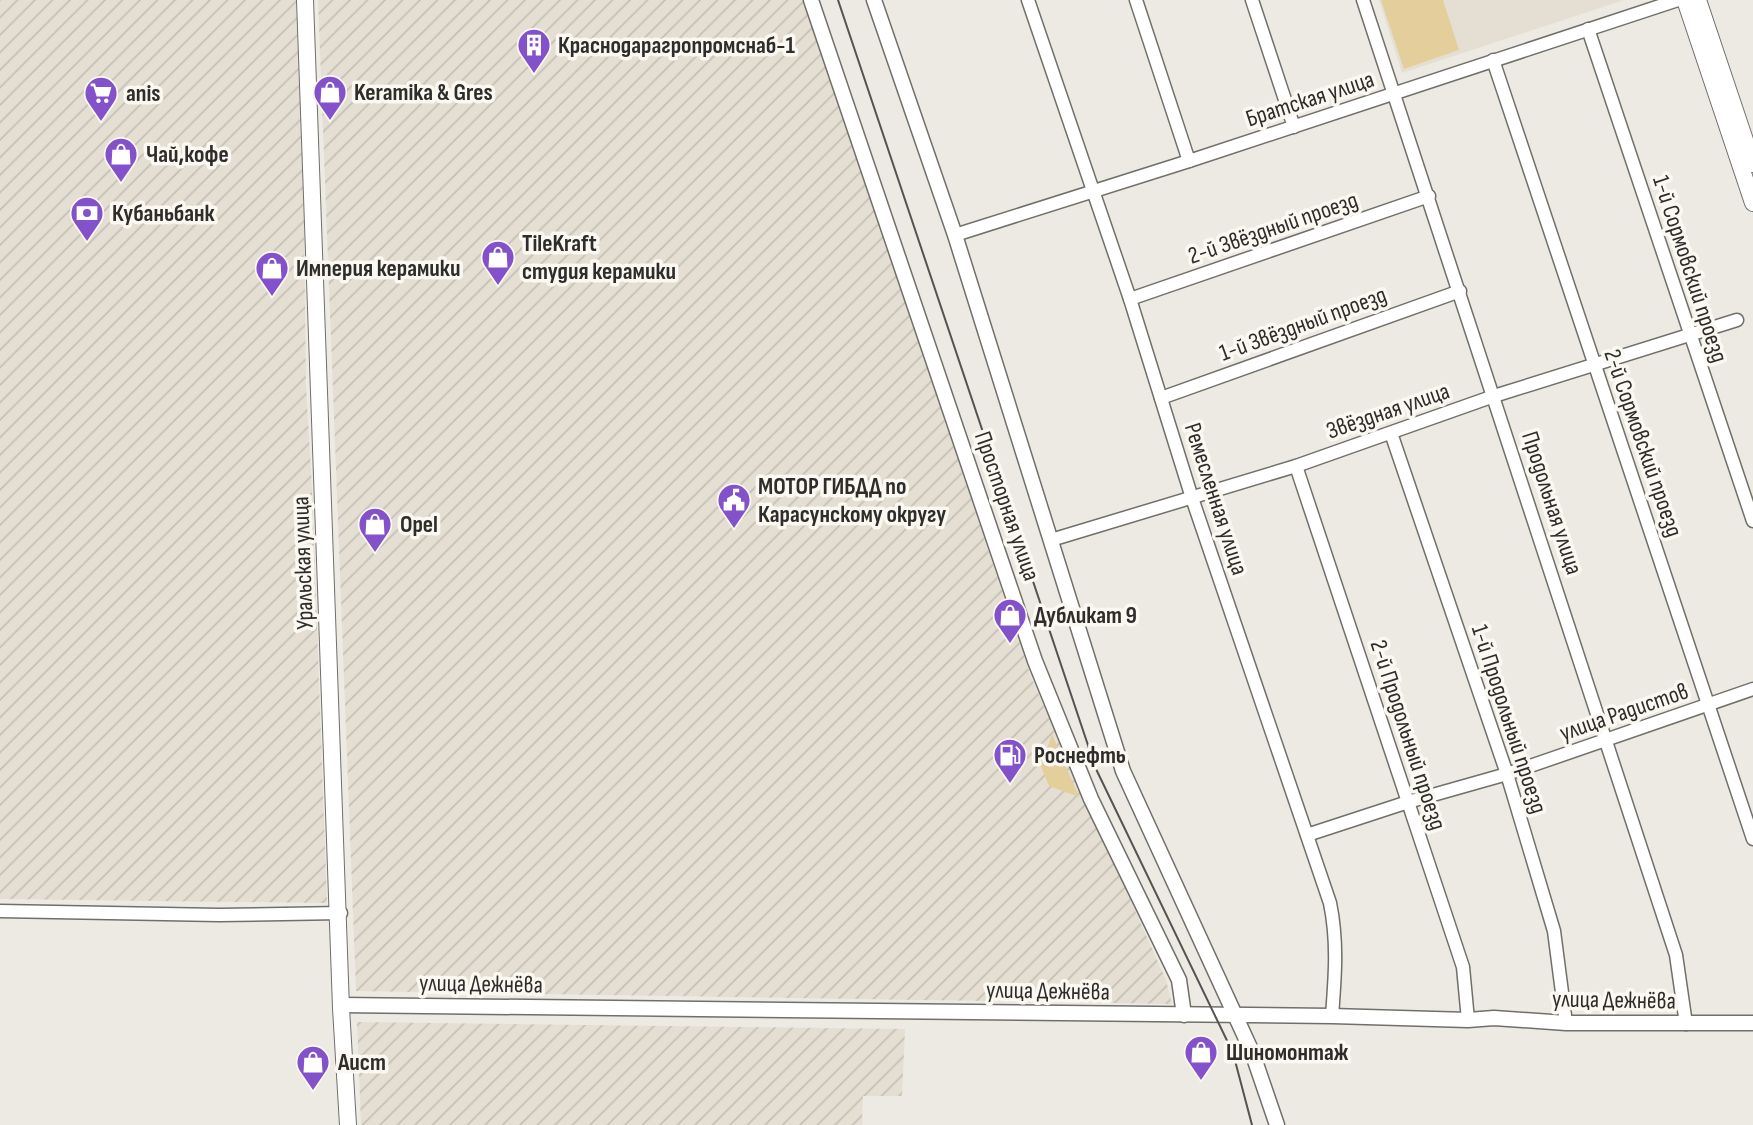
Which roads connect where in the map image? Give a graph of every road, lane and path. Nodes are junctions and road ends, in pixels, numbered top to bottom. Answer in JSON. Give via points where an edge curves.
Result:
{"nodes":[{"id":1,"x":307,"y":0,"type":"edge"},
{"id":2,"x":811,"y":0,"type":"edge"},
{"id":3,"x":874,"y":0,"type":"edge"},
{"id":4,"x":1028,"y":0,"type":"edge"},
{"id":5,"x":1136,"y":0,"type":"edge"},
{"id":6,"x":1252,"y":0,"type":"edge"},
{"id":7,"x":1363,"y":0,"type":"edge"},
{"id":8,"x":1678,"y":0,"type":"edge"},
{"id":9,"x":1685,"y":0,"type":"edge"},
{"id":10,"x":1698,"y":0,"type":"edge"},
{"id":11,"x":1588,"y":29,"type":"junction"},
{"id":12,"x":1493,"y":61,"type":"junction"},
{"id":13,"x":1395,"y":93,"type":"junction"},
{"id":14,"x":1294,"y":127,"type":"junction"},
{"id":15,"x":1189,"y":161,"type":"junction"},
{"id":16,"x":1753,"y":164,"type":"edge"},
{"id":17,"x":1092,"y":192,"type":"junction"},
{"id":18,"x":1429,"y":196,"type":"junction"},
{"id":19,"x":1753,"y":204,"type":"edge"},
{"id":20,"x":955,"y":235,"type":"junction"},
{"id":21,"x":1460,"y":291,"type":"junction"},
{"id":22,"x":1129,"y":299,"type":"junction"},
{"id":23,"x":1737,"y":320,"type":"dead end"},
{"id":24,"x":1690,"y":335,"type":"junction"},
{"id":25,"x":1594,"y":364,"type":"junction"},
{"id":26,"x":1494,"y":396,"type":"junction"},
{"id":27,"x":1161,"y":398,"type":"junction"},
{"id":28,"x":1391,"y":433,"type":"junction"},
{"id":29,"x":1296,"y":466,"type":"junction"},
{"id":30,"x":1192,"y":498,"type":"junction"},
{"id":31,"x":1753,"y":521,"type":"edge"},
{"id":32,"x":1051,"y":540,"type":"junction"},
{"id":33,"x":1753,"y":689,"type":"edge"},
{"id":34,"x":1709,"y":705,"type":"junction"},
{"id":35,"x":1607,"y":741,"type":"junction"},
{"id":36,"x":1507,"y":774,"type":"junction"},
{"id":37,"x":1408,"y":802,"type":"junction"},
{"id":38,"x":1307,"y":835,"type":"junction"},
{"id":39,"x":1753,"y":839,"type":"edge"},
{"id":40,"x":0,"y":911,"type":"edge"},
{"id":41,"x":339,"y":913,"type":"junction"},
{"id":42,"x":343,"y":1005,"type":"junction"},
{"id":43,"x":1234,"y":1015,"type":"junction"},
{"id":44,"x":1184,"y":1016,"type":"junction"},
{"id":45,"x":1332,"y":1016,"type":"junction"},
{"id":46,"x":1468,"y":1020,"type":"junction"},
{"id":47,"x":1566,"y":1023,"type":"junction"},
{"id":48,"x":1753,"y":1023,"type":"edge"},
{"id":49,"x":1686,"y":1024,"type":"junction"},
{"id":50,"x":349,"y":1125,"type":"edge"},
{"id":51,"x":1277,"y":1125,"type":"edge"}],
"edges":[{"from":1,"to":41,"type":"main road","name":"Уральская улица"},
{"from":2,"to":44,"type":"street","name":"Просторная улица","via":[[1035,661],[1091,799],[1179,981]]},
{"from":3,"to":20,"type":"street","name":"Просторная улица"},
{"from":4,"to":17,"type":"street","name":"Ремесленная улица"},
{"from":5,"to":15,"type":"street"},
{"from":6,"to":14,"type":"street"},
{"from":7,"to":13,"type":"street","name":"Продольная улица"},
{"from":8,"to":11,"type":"street","name":"Братская улица"},
{"from":9,"to":19,"type":"main road"},
{"from":10,"to":16,"type":"main road"},
{"from":11,"to":12,"type":"street","name":"Братская улица"},
{"from":11,"to":24,"type":"street","name":"1-й Сормовский проезд"},
{"from":12,"to":13,"type":"street","name":"Братская улица"},
{"from":12,"to":25,"type":"street","name":"2-й Сормовский проезд"},
{"from":13,"to":14,"type":"street","name":"Братская улица"},
{"from":13,"to":18,"type":"street","name":"Продольная улица"},
{"from":14,"to":15,"type":"street","name":"Братская улица"},
{"from":15,"to":17,"type":"street","name":"Братская улица"},
{"from":17,"to":20,"type":"street","name":"Братская улица"},
{"from":17,"to":22,"type":"street","name":"Ремесленная улица"},
{"from":18,"to":21,"type":"street","name":"Продольная улица"},
{"from":18,"to":22,"type":"street","name":"2-й Звёздный проезд"},
{"from":20,"to":32,"type":"street","name":"Просторная улица"},
{"from":21,"to":26,"type":"street","name":"Продольная улица"},
{"from":21,"to":27,"type":"street","name":"1-й Звёздный проезд"},
{"from":22,"to":27,"type":"street","name":"Ремесленная улица"},
{"from":23,"to":24,"type":"street","name":"Звёздная улица"},
{"from":24,"to":25,"type":"street","name":"Звёздная улица"},
{"from":24,"to":31,"type":"street","name":"1-й Сормовский проезд"},
{"from":25,"to":26,"type":"street","name":"Звёздная улица"},
{"from":25,"to":34,"type":"street","name":"2-й Сормовский проезд"},
{"from":26,"to":28,"type":"street","name":"Звёздная улица"},
{"from":26,"to":35,"type":"street","name":"Продольная улица"},
{"from":27,"to":30,"type":"street","name":"Ремесленная улица"},
{"from":28,"to":29,"type":"street","name":"Звёздная улица"},
{"from":28,"to":36,"type":"street","name":"1-й Продольный проезд"},
{"from":29,"to":30,"type":"street","name":"Звёздная улица"},
{"from":29,"to":37,"type":"street","name":"2-й Продольный проезд"},
{"from":30,"to":32,"type":"street","name":"Звёздная улица"},
{"from":30,"to":38,"type":"street","name":"Ремесленная улица"},
{"from":32,"to":43,"type":"street","name":"Просторная улица","via":[[1123,771]]},
{"from":33,"to":34,"type":"street","name":"улица Радистов"},
{"from":34,"to":35,"type":"street","name":"улица Радистов"},
{"from":34,"to":39,"type":"street","name":"2-й Сормовский проезд"},
{"from":35,"to":36,"type":"street","name":"улица Радистов"},
{"from":35,"to":49,"type":"street","name":"Продольная улица","via":[[1676,955]]},
{"from":36,"to":37,"type":"street","name":"улица Радистов"},
{"from":36,"to":47,"type":"street","name":"1-й Продольный проезд","via":[[1554,931]]},
{"from":37,"to":38,"type":"street","name":"улица Радистов"},
{"from":37,"to":46,"type":"street","name":"2-й Продольный проезд","via":[[1462,967]]},
{"from":38,"to":45,"type":"street","name":"Ремесленная улица","via":[[1336,932]]},
{"from":40,"to":41,"type":"street"},
{"from":41,"to":42,"type":"main road","name":"Уральская улица"},
{"from":42,"to":44,"type":"street","name":"улица Дежнёва"},
{"from":42,"to":50,"type":"main road","name":"Уральская улица"},
{"from":43,"to":44,"type":"street","name":"улица Дежнёва"},
{"from":43,"to":45,"type":"street","name":"улица Дежнёва"},
{"from":43,"to":51,"type":"street","name":"Просторная улица"},
{"from":45,"to":46,"type":"street","name":"улица Дежнёва"},
{"from":46,"to":47,"type":"street","name":"улица Дежнёва"},
{"from":47,"to":49,"type":"street","name":"улица Дежнёва"},
{"from":48,"to":49,"type":"street","name":"улица Дежнёва"}]}
